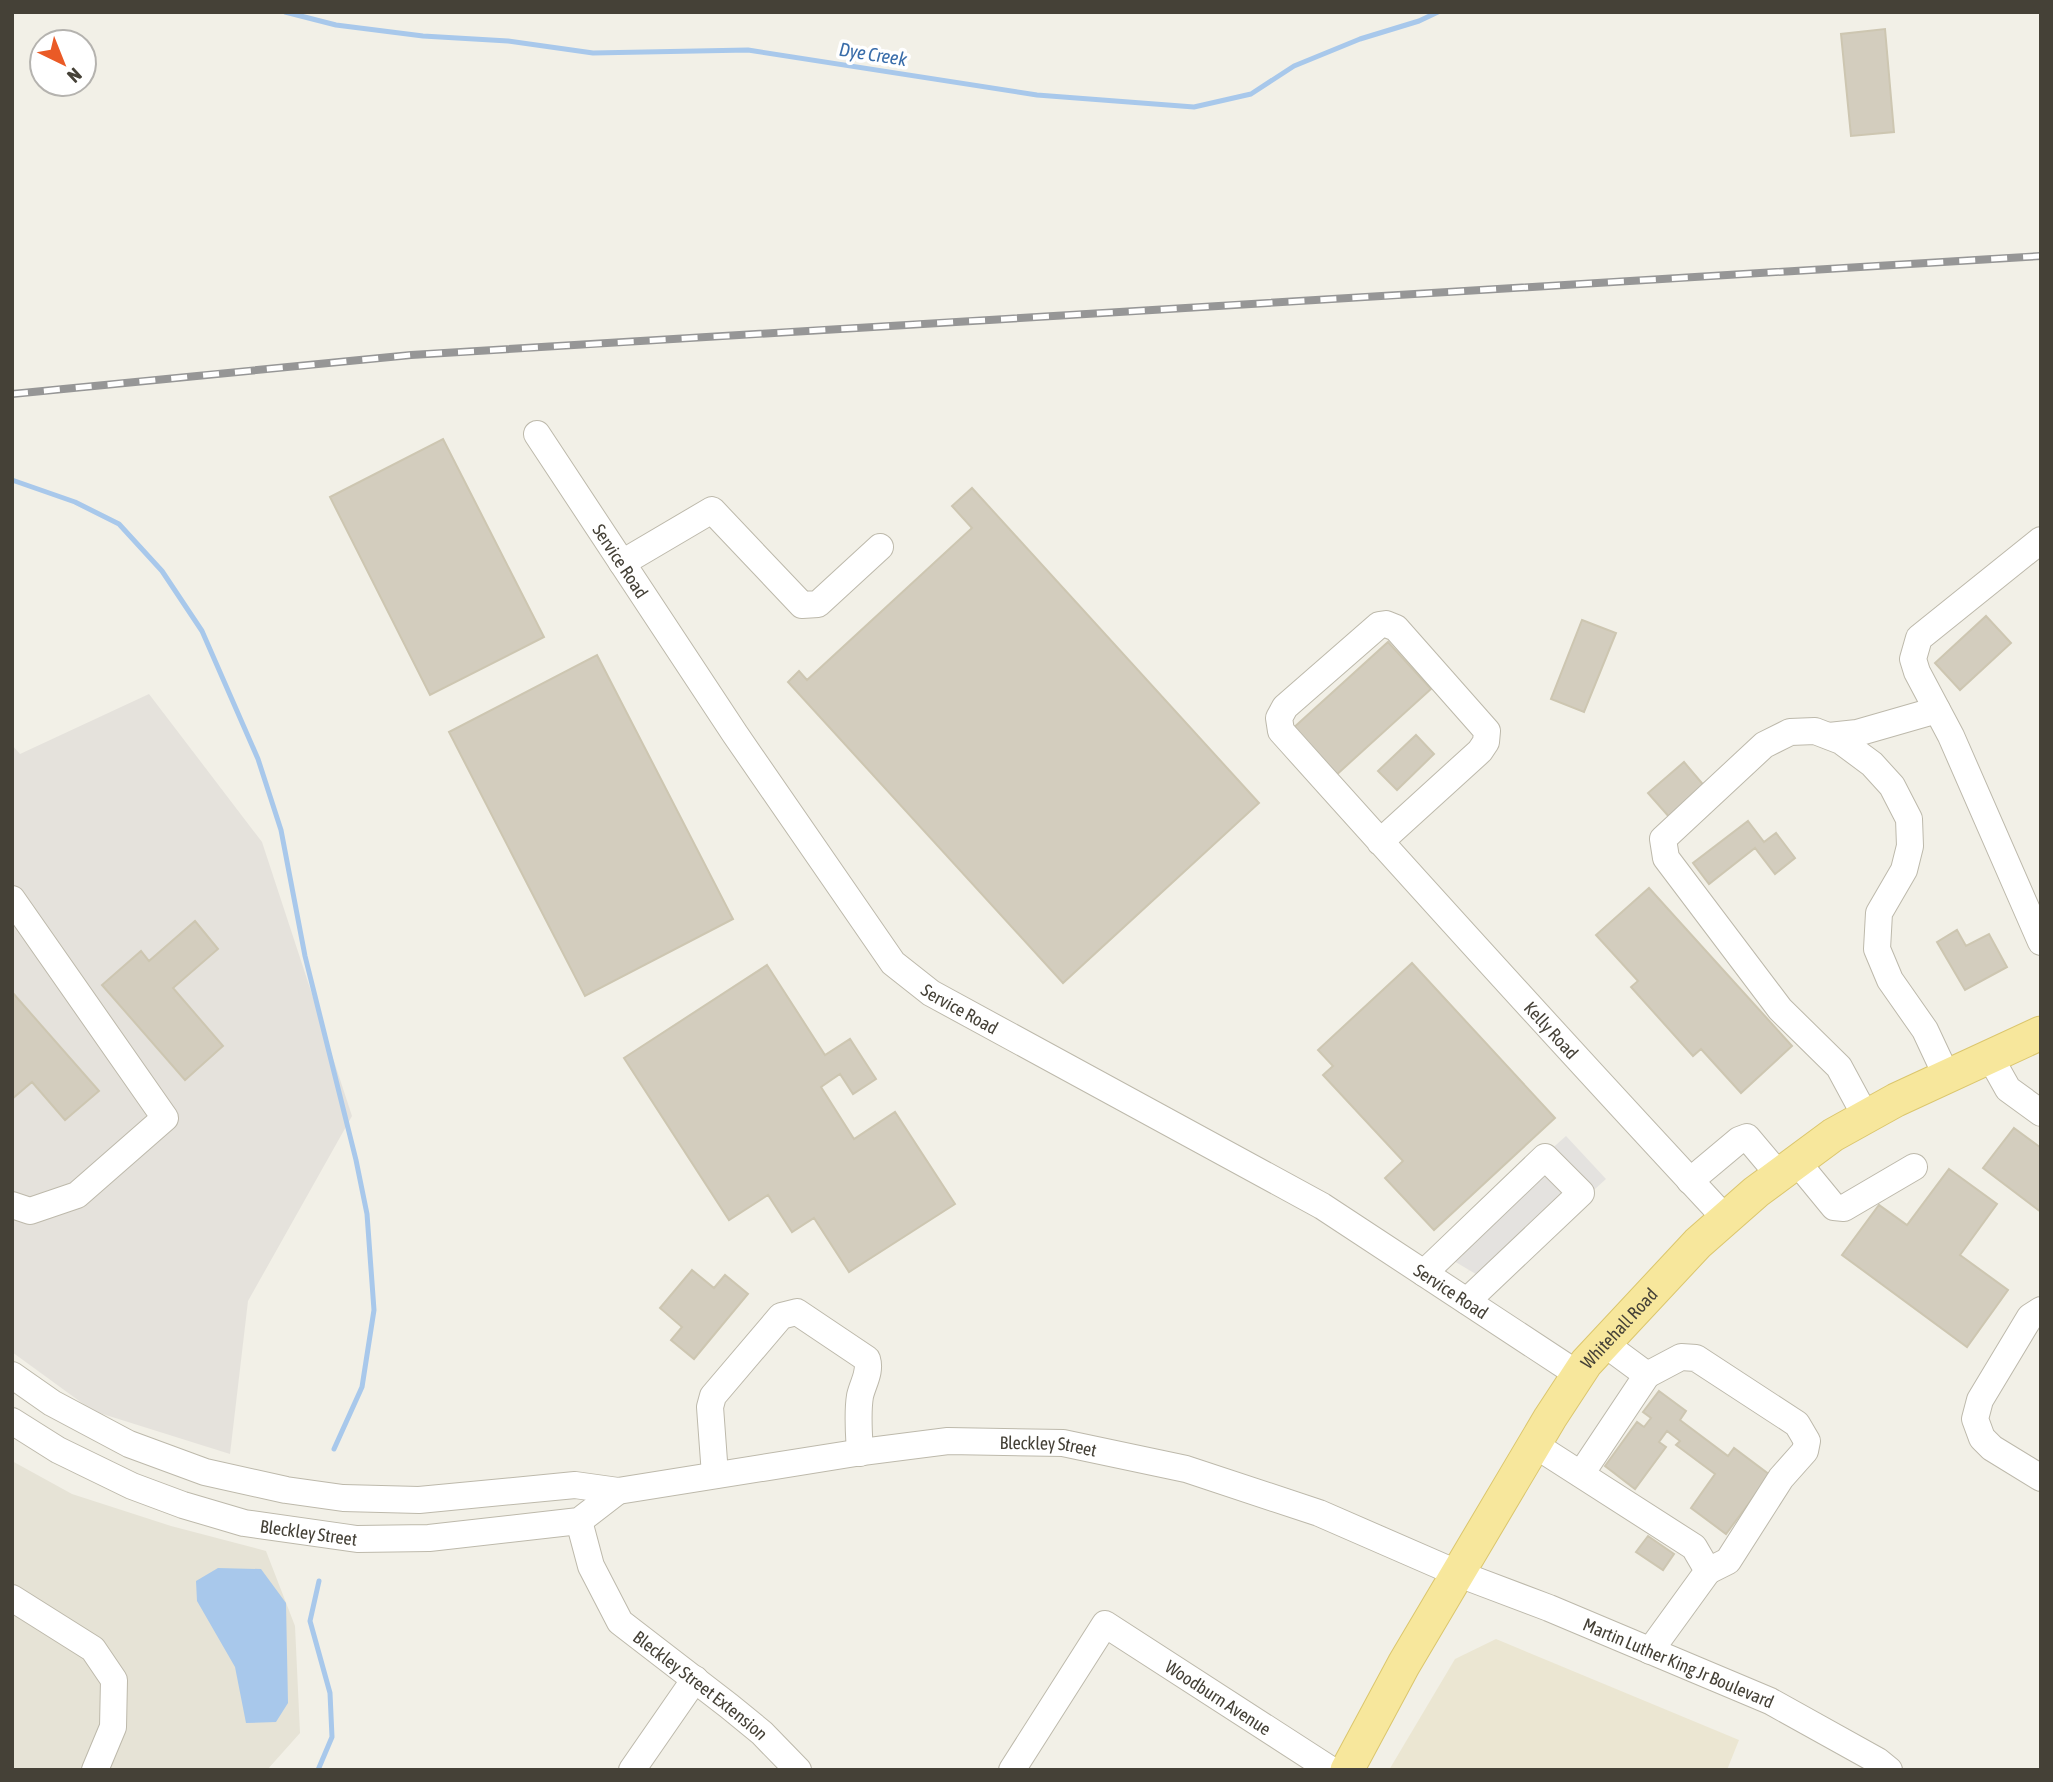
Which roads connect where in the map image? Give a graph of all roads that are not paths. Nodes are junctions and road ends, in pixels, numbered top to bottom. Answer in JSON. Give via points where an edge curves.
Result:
{"nodes":[{"id":1,"x":537,"y":434,"type":"dead end"},
{"id":2,"x":2041,"y":540,"type":"edge"},
{"id":3,"x":880,"y":547,"type":"dead end"},
{"id":4,"x":622,"y":563,"type":"junction"},
{"id":5,"x":1937,"y":710,"type":"junction"},
{"id":6,"x":1829,"y":736,"type":"junction"},
{"id":7,"x":1380,"y":842,"type":"junction"},
{"id":8,"x":12,"y":899,"type":"edge"},
{"id":9,"x":2039,"y":932,"type":"edge"},
{"id":10,"x":2041,"y":1034,"type":"edge"},
{"id":11,"x":1990,"y":1057,"type":"junction"},
{"id":12,"x":1947,"y":1077,"type":"junction"},
{"id":13,"x":2041,"y":1112,"type":"edge"},
{"id":14,"x":1866,"y":1117,"type":"junction"},
{"id":15,"x":1914,"y":1167,"type":"dead end"},
{"id":16,"x":1788,"y":1169,"type":"junction"},
{"id":17,"x":1690,"y":1181,"type":"junction"},
{"id":18,"x":12,"y":1205,"type":"edge"},
{"id":19,"x":1726,"y":1219,"type":"junction"},
{"id":20,"x":1424,"y":1273,"type":"junction"},
{"id":21,"x":1466,"y":1301,"type":"junction"},
{"id":22,"x":2041,"y":1310,"type":"edge"},
{"id":23,"x":1605,"y":1343,"type":"junction"},
{"id":24,"x":12,"y":1375,"type":"edge"},
{"id":25,"x":1579,"y":1375,"type":"junction"},
{"id":26,"x":1647,"y":1375,"type":"junction"},
{"id":27,"x":12,"y":1421,"type":"edge"},
{"id":28,"x":1535,"y":1445,"type":"junction"},
{"id":29,"x":860,"y":1452,"type":"junction"},
{"id":30,"x":1581,"y":1474,"type":"junction"},
{"id":31,"x":715,"y":1475,"type":"junction"},
{"id":32,"x":2041,"y":1478,"type":"edge"},
{"id":33,"x":618,"y":1491,"type":"junction"},
{"id":34,"x":579,"y":1521,"type":"junction"},
{"id":35,"x":1708,"y":1571,"type":"junction"},
{"id":36,"x":1459,"y":1574,"type":"junction"},
{"id":37,"x":12,"y":1598,"type":"edge"},
{"id":38,"x":1650,"y":1651,"type":"junction"},
{"id":39,"x":695,"y":1679,"type":"junction"},
{"id":40,"x":95,"y":1770,"type":"edge"},
{"id":41,"x":632,"y":1770,"type":"edge"},
{"id":42,"x":798,"y":1770,"type":"edge"},
{"id":43,"x":1012,"y":1770,"type":"edge"},
{"id":44,"x":1331,"y":1770,"type":"edge"},
{"id":45,"x":1347,"y":1770,"type":"edge"},
{"id":46,"x":1889,"y":1770,"type":"edge"}],
"edges":[{"from":1,"to":4,"type":"street","name":"Service Road"},
{"from":2,"to":5,"type":"street","via":[[1919,638],[1913,659]]},
{"from":3,"to":4,"type":"street","via":[[818,604],[802,605],[712,510]]},
{"from":4,"to":20,"type":"street","name":"Service Road","via":[[894,963],[931,993],[1322,1206]]},
{"from":5,"to":6,"type":"street","via":[[1857,733]]},
{"from":5,"to":9,"type":"street"},
{"from":6,"to":12,"type":"street","via":[[1872,764],[1892,786],[1909,819],[1910,846],[1904,870],[1879,913],[1877,949]]},
{"from":6,"to":14,"type":"street","via":[[1815,731],[1790,732],[1764,744],[1663,839],[1666,859],[1780,1009],[1839,1067]]},
{"from":7,"to":7,"type":"street","name":"Kelly Road","via":[[1281,731],[1279,718],[1285,707],[1379,625],[1386,624],[1396,628],[1487,731],[1480,751]]},
{"from":7,"to":17,"type":"street","name":"Kelly Road"},
{"from":8,"to":18,"type":"street","via":[[165,1118],[77,1195],[30,1211]]},
{"from":10,"to":11,"type":"main road","name":"Whitehall Road"},
{"from":11,"to":12,"type":"main road","name":"Whitehall Road"},
{"from":11,"to":13,"type":"street","via":[[2008,1089]]},
{"from":12,"to":14,"type":"main road","name":"Whitehall Road"},
{"from":14,"to":16,"type":"main road","name":"Whitehall Road"},
{"from":15,"to":16,"type":"street","via":[[1844,1208],[1835,1207]]},
{"from":16,"to":17,"type":"street","via":[[1747,1138]]},
{"from":16,"to":19,"type":"main road","name":"Whitehall Road"},
{"from":17,"to":19,"type":"street","name":"Kelly Road"},
{"from":19,"to":23,"type":"main road","name":"Whitehall Road"},
{"from":20,"to":21,"type":"street","name":"Service Road"},
{"from":20,"to":21,"type":"street","via":[[1545,1157],[1581,1193]]},
{"from":21,"to":25,"type":"street","name":"Service Road"},
{"from":22,"to":32,"type":"street","via":[[2030,1317],[1980,1399],[1975,1419],[1982,1438],[1992,1448]]},
{"from":23,"to":25,"type":"main road","name":"Whitehall Road"},
{"from":23,"to":26,"type":"street"},
{"from":24,"to":33,"type":"street","name":"Bleckley Street","via":[[52,1403],[129,1444],[205,1472],[286,1490],[419,1500],[575,1485]]},
{"from":25,"to":28,"type":"main road","name":"Whitehall Road"},
{"from":26,"to":30,"type":"street"},
{"from":26,"to":35,"type":"street","via":[[1681,1357],[1696,1358],[1797,1423],[1807,1441],[1805,1451],[1781,1478],[1728,1561]]},
{"from":27,"to":34,"type":"street","name":"Bleckley Street","via":[[58,1450],[132,1486],[244,1523],[357,1539],[429,1538]]},
{"from":28,"to":30,"type":"street"},
{"from":28,"to":36,"type":"main road","name":"Whitehall Road"},
{"from":29,"to":31,"type":"street","name":"Bleckley Street"},
{"from":29,"to":31,"type":"street","via":[[859,1409],[870,1368],[867,1359],[797,1312],[781,1316],[713,1396]]},
{"from":29,"to":36,"type":"street","name":"Bleckley Street","via":[[948,1441],[1075,1445],[1186,1469],[1319,1513]]},
{"from":30,"to":35,"type":"street","via":[[1694,1547]]},
{"from":31,"to":33,"type":"street","name":"Bleckley Street"},
{"from":33,"to":34,"type":"street","name":"Bleckley Street"},
{"from":34,"to":39,"type":"street","name":"Bleckley Street Extension","via":[[591,1566],[620,1622]]},
{"from":35,"to":38,"type":"street"},
{"from":36,"to":38,"type":"street","name":"Martin Luther King Jr Boulevard"},
{"from":36,"to":45,"type":"main road","name":"Whitehall Road"},
{"from":37,"to":40,"type":"street","via":[[93,1649],[114,1680],[113,1727]]},
{"from":38,"to":46,"type":"street","name":"Martin Luther King Jr Boulevard","via":[[1770,1702]]},
{"from":39,"to":41,"type":"street"},
{"from":39,"to":42,"type":"street","name":"Bleckley Street Extension","via":[[762,1733]]},
{"from":43,"to":44,"type":"street","name":"Woodburn Avenue","via":[[1105,1624]]}]}
